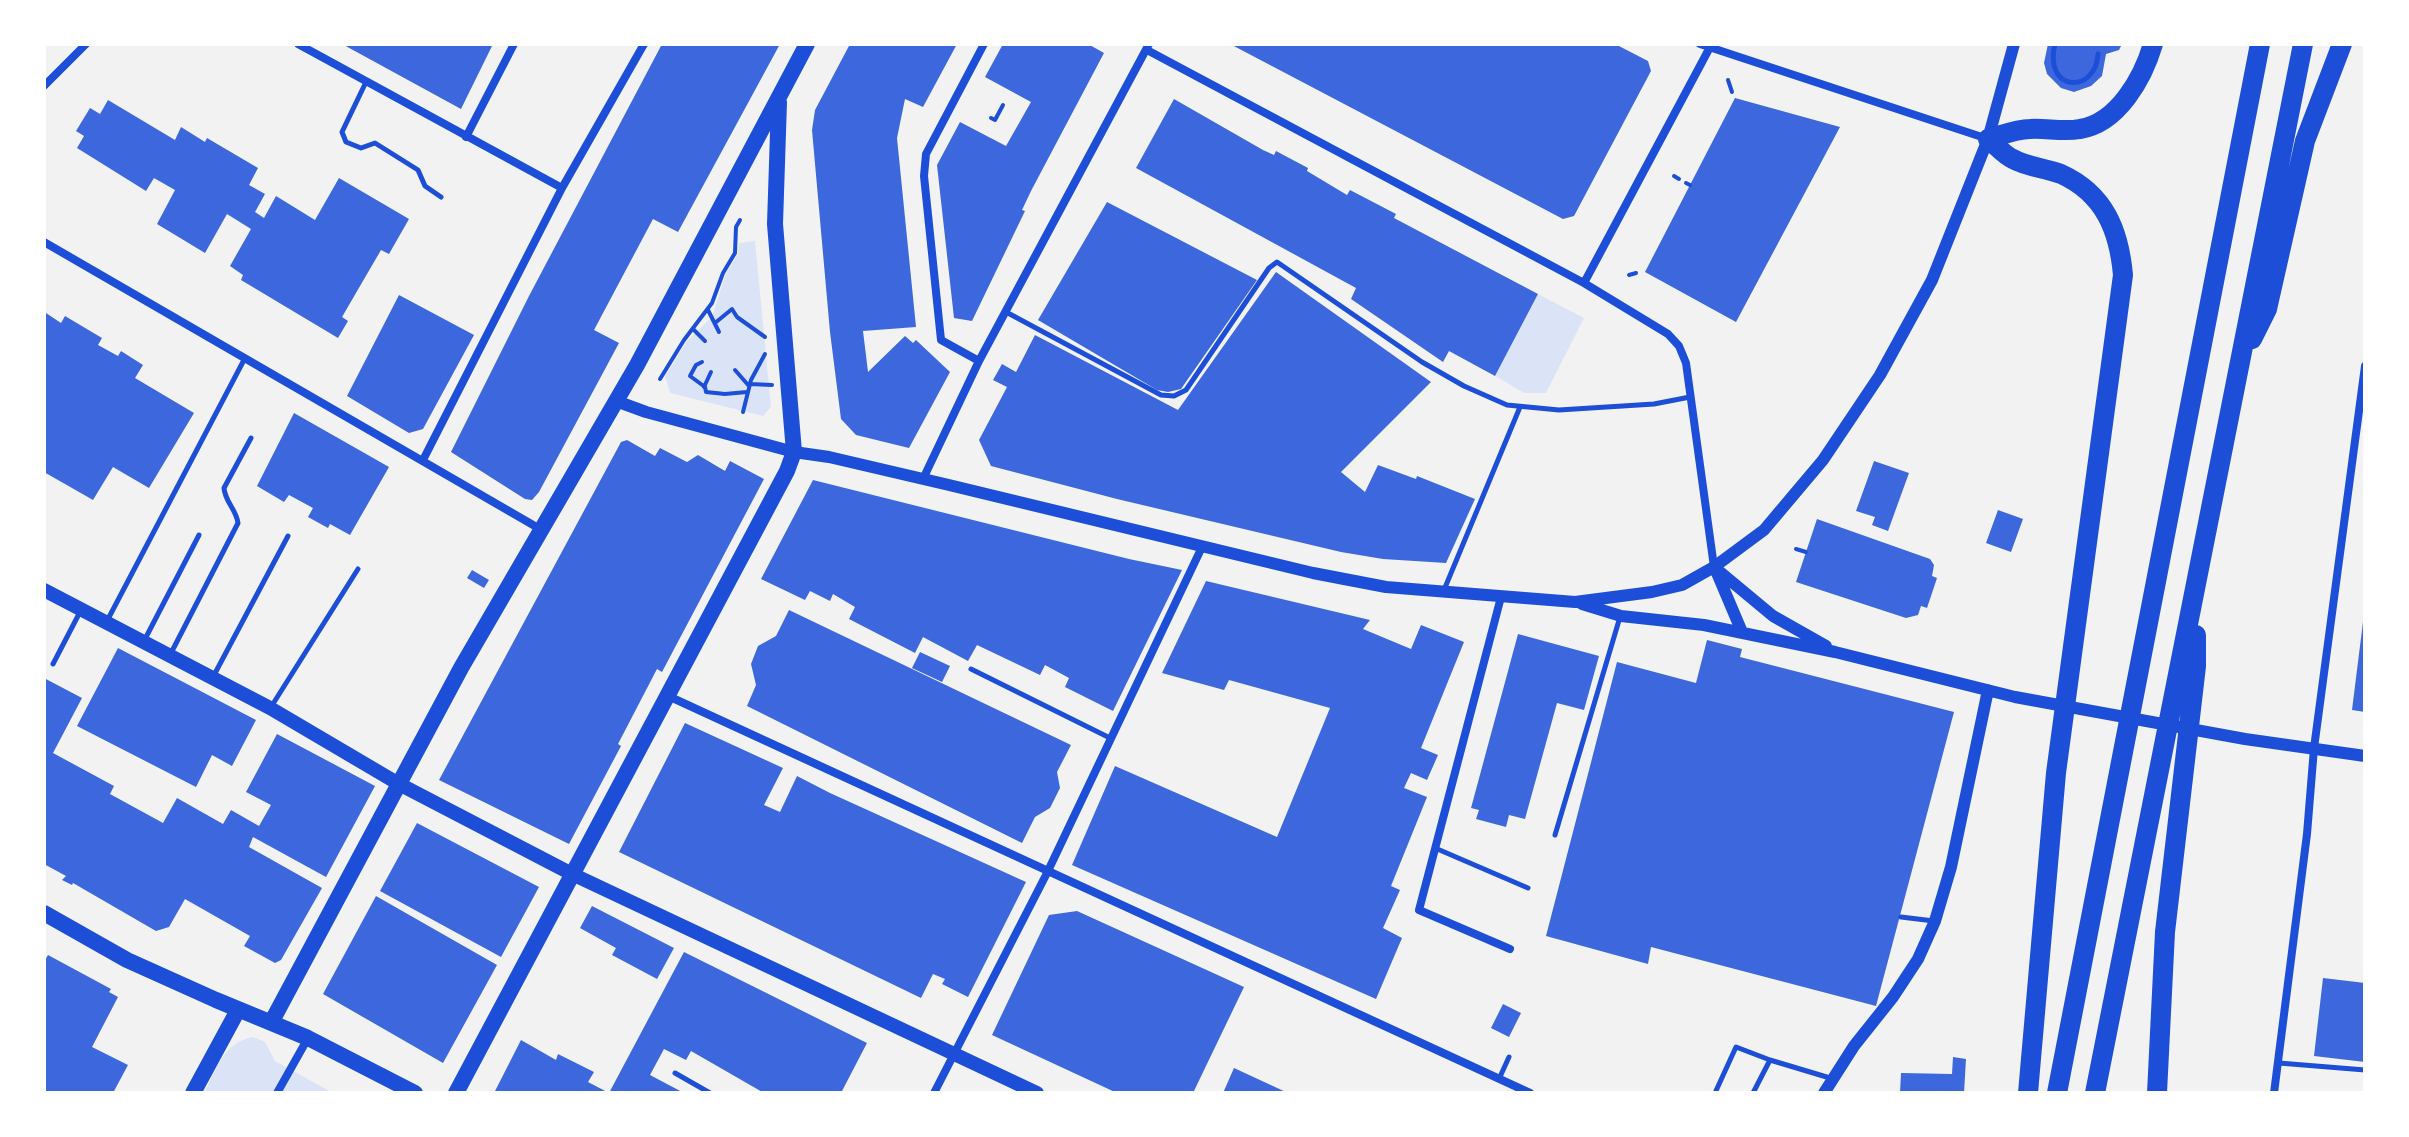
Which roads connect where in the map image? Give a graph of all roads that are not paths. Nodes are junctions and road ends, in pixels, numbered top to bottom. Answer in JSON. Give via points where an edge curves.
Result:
{"nodes":[{"id":1,"x":86,"y":44,"type":"edge"},
{"id":2,"x":298,"y":44,"type":"edge"},
{"id":3,"x":514,"y":44,"type":"edge"},
{"id":4,"x":644,"y":44,"type":"edge"},
{"id":5,"x":807,"y":44,"type":"edge"},
{"id":6,"x":984,"y":44,"type":"edge"},
{"id":7,"x":2014,"y":44,"type":"edge"},
{"id":8,"x":2055,"y":44,"type":"edge"},
{"id":9,"x":2153,"y":44,"type":"edge"},
{"id":10,"x":2260,"y":44,"type":"edge"},
{"id":11,"x":2303,"y":44,"type":"edge"},
{"id":12,"x":2342,"y":44,"type":"edge"},
{"id":13,"x":1704,"y":46,"type":"edge"},
{"id":14,"x":1148,"y":47,"type":"edge"},
{"id":15,"x":2098,"y":54,"type":"dead end"},
{"id":16,"x":366,"y":82,"type":"junction"},
{"id":17,"x":44,"y":86,"type":"edge"},
{"id":18,"x":780,"y":96,"type":"junction"},
{"id":19,"x":466,"y":137,"type":"junction"},
{"id":20,"x":1988,"y":139,"type":"junction"},
{"id":21,"x":562,"y":188,"type":"junction"},
{"id":22,"x":441,"y":197,"type":"dead end"},
{"id":23,"x":44,"y":242,"type":"edge"},
{"id":24,"x":1584,"y":283,"type":"junction"},
{"id":25,"x":1006,"y":312,"type":"junction"},
{"id":26,"x":245,"y":358,"type":"junction"},
{"id":27,"x":979,"y":361,"type":"junction"},
{"id":28,"x":2365,"y":366,"type":"edge"},
{"id":29,"x":2239,"y":368,"type":"junction"},
{"id":30,"x":1691,"y":397,"type":"junction"},
{"id":31,"x":616,"y":401,"type":"junction"},
{"id":32,"x":1520,"y":407,"type":"junction"},
{"id":33,"x":251,"y":438,"type":"dead end"},
{"id":34,"x":794,"y":452,"type":"junction"},
{"id":35,"x":423,"y":460,"type":"junction"},
{"id":36,"x":2353,"y":467,"type":"junction"},
{"id":37,"x":2365,"y":470,"type":"edge"},
{"id":38,"x":923,"y":479,"type":"junction"},
{"id":39,"x":540,"y":529,"type":"junction"},
{"id":40,"x":199,"y":535,"type":"dead end"},
{"id":41,"x":288,"y":536,"type":"dead end"},
{"id":42,"x":1202,"y":547,"type":"junction"},
{"id":43,"x":1714,"y":567,"type":"junction"},
{"id":44,"x":358,"y":569,"type":"dead end"},
{"id":45,"x":2196,"y":589,"type":"junction"},
{"id":46,"x":44,"y":590,"type":"edge"},
{"id":47,"x":1444,"y":591,"type":"junction"},
{"id":48,"x":1501,"y":597,"type":"junction"},
{"id":49,"x":1575,"y":602,"type":"junction"},
{"id":50,"x":81,"y":609,"type":"junction"},
{"id":51,"x":1621,"y":616,"type":"junction"},
{"id":52,"x":106,"y":622,"type":"junction"},
{"id":53,"x":1742,"y":632,"type":"junction"},
{"id":54,"x":143,"y":641,"type":"junction"},
{"id":55,"x":1835,"y":652,"type":"junction"},
{"id":56,"x":170,"y":655,"type":"junction"},
{"id":57,"x":53,"y":664,"type":"dead end"},
{"id":58,"x":971,"y":669,"type":"dead end"},
{"id":59,"x":212,"y":678,"type":"junction"},
{"id":60,"x":1988,"y":690,"type":"junction"},
{"id":61,"x":666,"y":695,"type":"junction"},
{"id":62,"x":270,"y":708,"type":"junction"},
{"id":63,"x":1110,"y":738,"type":"junction"},
{"id":64,"x":2314,"y":748,"type":"junction"},
{"id":65,"x":2365,"y":756,"type":"edge"},
{"id":66,"x":399,"y":784,"type":"junction"},
{"id":67,"x":1555,"y":835,"type":"dead end"},
{"id":68,"x":1435,"y":848,"type":"junction"},
{"id":69,"x":1047,"y":873,"type":"junction"},
{"id":70,"x":572,"y":874,"type":"junction"},
{"id":71,"x":1528,"y":888,"type":"dead end"},
{"id":72,"x":44,"y":913,"type":"edge"},
{"id":73,"x":1901,"y":917,"type":"dead end"},
{"id":74,"x":1935,"y":921,"type":"junction"},
{"id":75,"x":1510,"y":949,"type":"dead end"},
{"id":76,"x":238,"y":1010,"type":"junction"},
{"id":77,"x":272,"y":1021,"type":"junction"},
{"id":78,"x":308,"y":1038,"type":"junction"},
{"id":79,"x":955,"y":1053,"type":"junction"},
{"id":80,"x":1509,"y":1057,"type":"dead end"},
{"id":81,"x":1770,"y":1060,"type":"junction"},
{"id":82,"x":2278,"y":1063,"type":"junction"},
{"id":83,"x":2365,"y":1070,"type":"edge"},
{"id":84,"x":675,"y":1073,"type":"dead end"},
{"id":85,"x":1499,"y":1079,"type":"junction"},
{"id":86,"x":1833,"y":1079,"type":"junction"},
{"id":87,"x":193,"y":1093,"type":"edge"},
{"id":88,"x":277,"y":1093,"type":"edge"},
{"id":89,"x":415,"y":1093,"type":"edge"},
{"id":90,"x":456,"y":1093,"type":"edge"},
{"id":91,"x":710,"y":1093,"type":"edge"},
{"id":92,"x":934,"y":1093,"type":"edge"},
{"id":93,"x":1037,"y":1093,"type":"edge"},
{"id":94,"x":1530,"y":1093,"type":"edge"},
{"id":95,"x":1715,"y":1093,"type":"edge"},
{"id":96,"x":1753,"y":1093,"type":"edge"},
{"id":97,"x":1824,"y":1093,"type":"edge"},
{"id":98,"x":2028,"y":1093,"type":"edge"},
{"id":99,"x":2057,"y":1093,"type":"edge"},
{"id":100,"x":2095,"y":1093,"type":"edge"},
{"id":101,"x":2157,"y":1093,"type":"edge"},
{"id":102,"x":2274,"y":1093,"type":"edge"}],
"edges":[{"from":1,"to":17,"type":"street"},
{"from":2,"to":16,"type":"street"},
{"from":3,"to":19,"type":"street"},
{"from":4,"to":21,"type":"street"},
{"from":5,"to":18,"type":"main road"},
{"from":6,"to":27,"type":"street","via":[[926,154],[924,176],[941,340]]},
{"from":7,"to":20,"type":"street"},
{"from":8,"to":15,"type":"lane","via":[[2053,69],[2071,82],[2091,75]]},
{"from":9,"to":20,"type":"highway","via":[[2135,85],[2102,121],[2080,129],[2026,129]]},
{"from":10,"to":99,"type":"highway"},
{"from":11,"to":29,"type":"highway"},
{"from":12,"to":29,"type":"highway","via":[[2305,141],[2267,309]]},
{"from":13,"to":20,"type":"street"},
{"from":13,"to":24,"type":"street"},
{"from":14,"to":24,"type":"street"},
{"from":14,"to":25,"type":"street"},
{"from":16,"to":19,"type":"street"},
{"from":16,"to":22,"type":"lane","via":[[342,132],[346,142],[361,148],[375,143],[418,170],[425,186]]},
{"from":18,"to":31,"type":"main road"},
{"from":18,"to":34,"type":"main road","via":[[775,224]]},
{"from":19,"to":21,"type":"street"},
{"from":20,"to":43,"type":"street","via":[[1932,280],[1880,375],[1823,460],[1764,530]]},
{"from":20,"to":98,"type":"highway","via":[[2013,159],[2061,174],[2094,198],[2118,236],[2123,275],[2056,773]]},
{"from":21,"to":35,"type":"street"},
{"from":23,"to":26,"type":"street"},
{"from":24,"to":30,"type":"street","via":[[1668,334],[1686,363]]},
{"from":25,"to":27,"type":"street"},
{"from":25,"to":32,"type":"lane","via":[[1161,395],[1174,396],[1186,390],[1277,262],[1422,362],[1486,397]]},
{"from":26,"to":35,"type":"street"},
{"from":26,"to":52,"type":"lane"},
{"from":27,"to":38,"type":"street"},
{"from":28,"to":36,"type":"street"},
{"from":29,"to":45,"type":"highway"},
{"from":30,"to":32,"type":"lane","via":[[1596,409]]},
{"from":30,"to":43,"type":"street"},
{"from":31,"to":34,"type":"street"},
{"from":31,"to":39,"type":"main road"},
{"from":32,"to":47,"type":"lane"},
{"from":33,"to":56,"type":"lane","via":[[224,488],[238,523]]},
{"from":34,"to":38,"type":"street"},
{"from":34,"to":61,"type":"main road"},
{"from":35,"to":39,"type":"street"},
{"from":36,"to":37,"type":"street"},
{"from":36,"to":64,"type":"street"},
{"from":38,"to":42,"type":"street"},
{"from":39,"to":66,"type":"main road"},
{"from":40,"to":54,"type":"lane"},
{"from":41,"to":59,"type":"lane"},
{"from":42,"to":47,"type":"street","via":[[1386,587]]},
{"from":42,"to":63,"type":"street"},
{"from":43,"to":49,"type":"street","via":[[1682,585]]},
{"from":43,"to":53,"type":"street"},
{"from":43,"to":55,"type":"street","via":[[1773,616]]},
{"from":44,"to":62,"type":"lane"},
{"from":45,"to":100,"type":"highway"},
{"from":45,"to":101,"type":"highway","via":[[2196,666],[2165,932]]},
{"from":46,"to":50,"type":"main road"},
{"from":47,"to":48,"type":"street"},
{"from":48,"to":49,"type":"street"},
{"from":48,"to":68,"type":"street"},
{"from":49,"to":51,"type":"street"},
{"from":50,"to":52,"type":"main road"},
{"from":50,"to":57,"type":"lane"},
{"from":51,"to":53,"type":"street"},
{"from":51,"to":67,"type":"lane"},
{"from":52,"to":54,"type":"main road"},
{"from":53,"to":55,"type":"street"},
{"from":54,"to":56,"type":"main road"},
{"from":55,"to":60,"type":"street"},
{"from":56,"to":59,"type":"main road"},
{"from":58,"to":63,"type":"lane"},
{"from":59,"to":62,"type":"main road"},
{"from":60,"to":64,"type":"street"},
{"from":60,"to":74,"type":"street"},
{"from":61,"to":69,"type":"street"},
{"from":61,"to":70,"type":"main road"},
{"from":62,"to":66,"type":"main road"},
{"from":63,"to":69,"type":"street"},
{"from":64,"to":65,"type":"street"},
{"from":64,"to":82,"type":"street"},
{"from":66,"to":70,"type":"main road"},
{"from":66,"to":77,"type":"main road"},
{"from":68,"to":71,"type":"lane"},
{"from":68,"to":75,"type":"street","via":[[1419,910]]},
{"from":69,"to":79,"type":"street"},
{"from":69,"to":85,"type":"street"},
{"from":70,"to":79,"type":"main road"},
{"from":70,"to":90,"type":"main road"},
{"from":72,"to":76,"type":"main road","via":[[127,960]]},
{"from":73,"to":74,"type":"lane"},
{"from":74,"to":86,"type":"street","via":[[1918,959]]},
{"from":76,"to":77,"type":"main road"},
{"from":76,"to":87,"type":"main road"},
{"from":77,"to":78,"type":"main road"},
{"from":78,"to":88,"type":"street"},
{"from":78,"to":89,"type":"main road"},
{"from":79,"to":92,"type":"street"},
{"from":79,"to":93,"type":"main road"},
{"from":80,"to":85,"type":"lane"},
{"from":81,"to":86,"type":"lane"},
{"from":81,"to":95,"type":"lane","via":[[1736,1047]]},
{"from":81,"to":96,"type":"lane"},
{"from":82,"to":83,"type":"lane"},
{"from":82,"to":102,"type":"street"},
{"from":84,"to":91,"type":"lane"},
{"from":85,"to":94,"type":"street"},
{"from":86,"to":97,"type":"street"}]}
